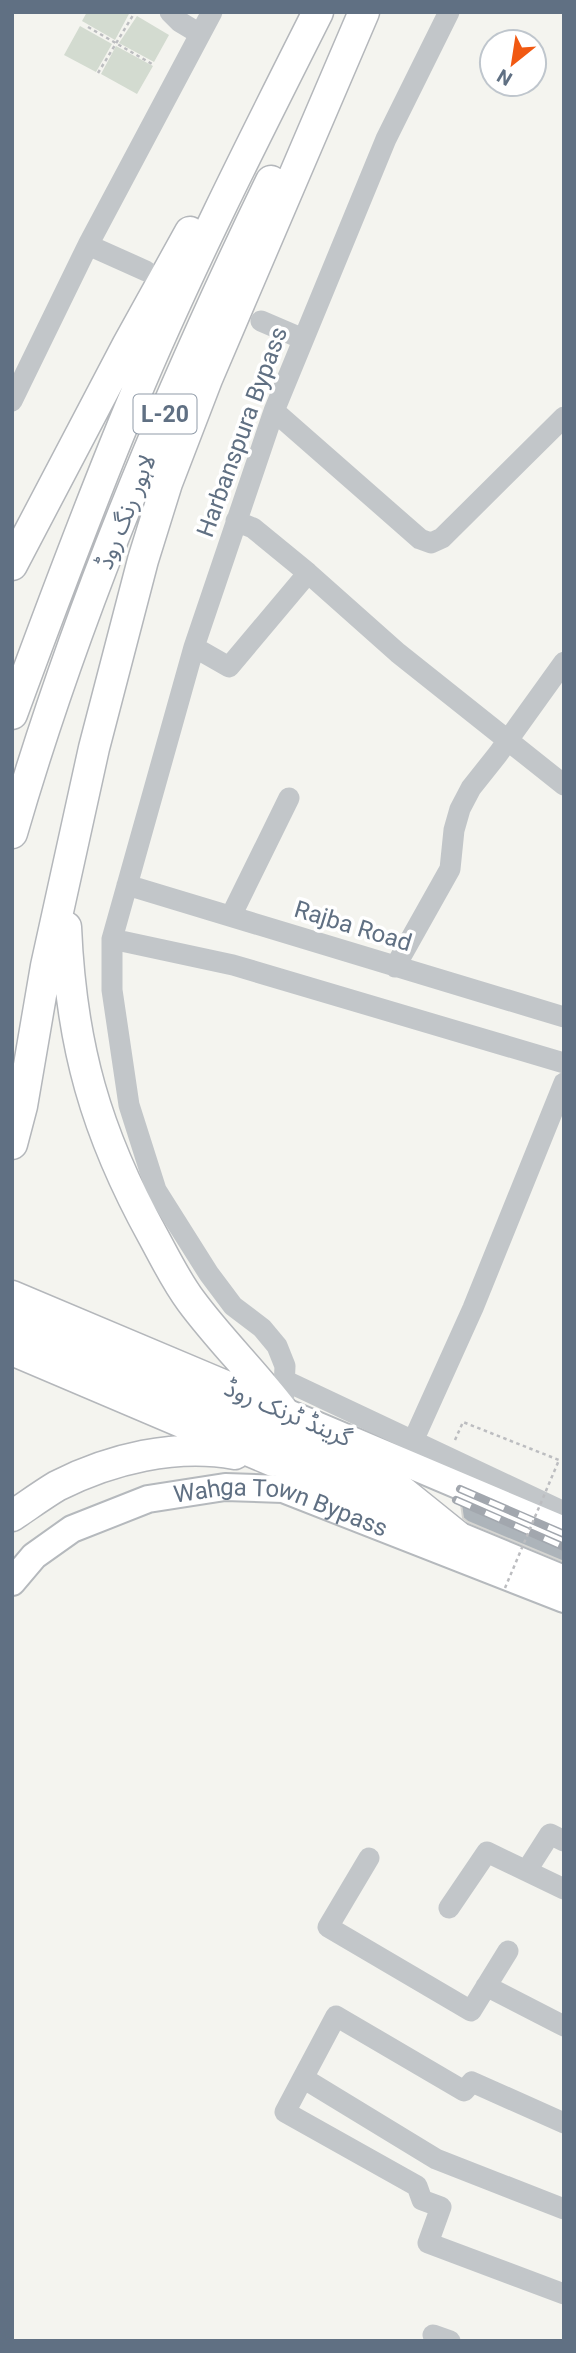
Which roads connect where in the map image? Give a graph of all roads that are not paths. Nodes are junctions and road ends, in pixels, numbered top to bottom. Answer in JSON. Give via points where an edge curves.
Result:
{"nodes":[{"id":1,"x":170,"y":12,"type":"edge"},
{"id":2,"x":212,"y":12,"type":"edge"},
{"id":3,"x":317,"y":12,"type":"edge"},
{"id":4,"x":357,"y":12,"type":"edge"},
{"id":5,"x":364,"y":12,"type":"edge"},
{"id":6,"x":449,"y":12,"type":"edge"},
{"id":7,"x":200,"y":34,"type":"junction"},
{"id":8,"x":88,"y":245,"type":"junction"},
{"id":9,"x":146,"y":271,"type":"dead end"},
{"id":10,"x":261,"y":321,"type":"dead end"},
{"id":11,"x":303,"y":339,"type":"junction"},
{"id":12,"x":12,"y":401,"type":"edge"},
{"id":13,"x":274,"y":411,"type":"junction"},
{"id":14,"x":564,"y":417,"type":"edge"},
{"id":15,"x":236,"y":521,"type":"junction"},
{"id":16,"x":12,"y":565,"type":"edge"},
{"id":17,"x":308,"y":573,"type":"junction"},
{"id":18,"x":194,"y":648,"type":"junction"},
{"id":19,"x":561,"y":671,"type":"edge"},
{"id":20,"x":12,"y":714,"type":"edge"},
{"id":21,"x":508,"y":741,"type":"junction"},
{"id":22,"x":564,"y":785,"type":"edge"},
{"id":23,"x":289,"y":798,"type":"dead end"},
{"id":24,"x":12,"y":833,"type":"edge"},
{"id":25,"x":127,"y":885,"type":"junction"},
{"id":26,"x":64,"y":892,"type":"junction"},
{"id":27,"x":231,"y":916,"type":"junction"},
{"id":28,"x":112,"y":939,"type":"junction"},
{"id":29,"x":396,"y":967,"type":"junction"},
{"id":30,"x":564,"y":1017,"type":"edge"},
{"id":31,"x":564,"y":1063,"type":"edge"},
{"id":32,"x":564,"y":1083,"type":"edge"},
{"id":33,"x":12,"y":1144,"type":"edge"},
{"id":34,"x":12,"y":1296,"type":"edge"},
{"id":35,"x":12,"y":1326,"type":"edge"},
{"id":36,"x":12,"y":1350,"type":"edge"},
{"id":37,"x":286,"y":1381,"type":"junction"},
{"id":38,"x":283,"y":1411,"type":"junction"},
{"id":39,"x":413,"y":1441,"type":"junction"},
{"id":40,"x":273,"y":1461,"type":"junction"},
{"id":41,"x":318,"y":1477,"type":"junction"},
{"id":42,"x":283,"y":1489,"type":"junction"},
{"id":43,"x":564,"y":1512,"type":"edge"},
{"id":44,"x":12,"y":1516,"type":"edge"},
{"id":45,"x":564,"y":1530,"type":"edge"},
{"id":46,"x":456,"y":1535,"type":"junction"},
{"id":47,"x":564,"y":1579,"type":"edge"},
{"id":48,"x":12,"y":1583,"type":"edge"},
{"id":49,"x":564,"y":1599,"type":"edge"},
{"id":50,"x":564,"y":1841,"type":"edge"},
{"id":51,"x":369,"y":1858,"type":"dead end"},
{"id":52,"x":527,"y":1870,"type":"junction"},
{"id":53,"x":564,"y":1889,"type":"edge"},
{"id":54,"x":449,"y":1908,"type":"dead end"},
{"id":55,"x":508,"y":1951,"type":"dead end"},
{"id":56,"x":486,"y":1986,"type":"junction"},
{"id":57,"x":564,"y":2026,"type":"edge"},
{"id":58,"x":303,"y":2078,"type":"junction"},
{"id":59,"x":564,"y":2123,"type":"edge"},
{"id":60,"x":564,"y":2209,"type":"edge"},
{"id":61,"x":564,"y":2294,"type":"edge"}],
"edges":[{"from":1,"to":7,"type":"street"},
{"from":2,"to":7,"type":"street"},
{"from":3,"to":16,"type":"highway","via":[[128,344]]},
{"from":3,"to":20,"type":"highway","name":"لاہور رنگ روڈ","number":"L-20","via":[[135,396]]},
{"from":4,"to":24,"type":"highway","name":"لاہور رنگ روڈ","number":"L-20","via":[[305,110],[181,377],[92,598],[36,751]]},
{"from":5,"to":26,"type":"highway","via":[[207,379],[167,484],[109,685]]},
{"from":6,"to":11,"type":"street","name":"Harbanspura Bypass","via":[[386,139]]},
{"from":7,"to":8,"type":"street"},
{"from":8,"to":9,"type":"street"},
{"from":8,"to":12,"type":"street"},
{"from":10,"to":11,"type":"street"},
{"from":11,"to":13,"type":"street","name":"Harbanspura Bypass"},
{"from":13,"to":14,"type":"street","via":[[420,539],[431,543],[442,538]]},
{"from":13,"to":15,"type":"street","name":"Harbanspura Bypass"},
{"from":15,"to":17,"type":"street","via":[[253,528]]},
{"from":15,"to":18,"type":"street","name":"Harbanspura Bypass"},
{"from":17,"to":18,"type":"street","via":[[229,667]]},
{"from":17,"to":21,"type":"street"},
{"from":18,"to":25,"type":"street","name":"Harbanspura Bypass"},
{"from":19,"to":21,"type":"street"},
{"from":21,"to":22,"type":"street"},
{"from":21,"to":29,"type":"street","via":[[460,809],[450,869]]},
{"from":23,"to":27,"type":"street"},
{"from":25,"to":27,"type":"street","name":"Rajba Road"},
{"from":25,"to":28,"type":"street","name":"Harbanspura Bypass"},
{"from":26,"to":33,"type":"highway"},
{"from":26,"to":38,"type":"highway","via":[[74,1024],[90,1094],[110,1150],[131,1197],[190,1299]]},
{"from":27,"to":29,"type":"street","name":"Rajba Road"},
{"from":28,"to":31,"type":"street","via":[[233,965]]},
{"from":28,"to":37,"type":"street","name":"Harbanspura Bypass","via":[[112,990],[129,1105],[156,1190],[233,1306],[277,1346]]},
{"from":29,"to":30,"type":"street","name":"Rajba Road"},
{"from":32,"to":39,"type":"street","via":[[473,1308]]},
{"from":34,"to":38,"type":"highway","name":"گرینڈ ٹرنک روڈ"},
{"from":35,"to":46,"type":"highway","via":[[399,1489]]},
{"from":36,"to":40,"type":"highway","name":"گرینڈ ٹرنک روڈ"},
{"from":37,"to":38,"type":"street","name":"Harbanspura Bypass"},
{"from":37,"to":39,"type":"street"},
{"from":38,"to":45,"type":"main road","name":"گرینڈ ٹرنک روڈ"},
{"from":39,"to":43,"type":"street"},
{"from":40,"to":41,"type":"main road","name":"گرینڈ ٹرنک روڈ"},
{"from":40,"to":44,"type":"highway","via":[[214,1450],[158,1454],[111,1464],[57,1486]]},
{"from":41,"to":42,"type":"main road"},
{"from":41,"to":46,"type":"main road","name":"گرینڈ ٹرنک روڈ"},
{"from":42,"to":48,"type":"main road","name":"Wahga Town Bypass","via":[[225,1486],[148,1499],[72,1529],[34,1556]]},
{"from":42,"to":49,"type":"main road","name":"Wahga Town Bypass"},
{"from":46,"to":47,"type":"main road","name":"گرینڈ ٹرنک روڈ"},
{"from":50,"to":52,"type":"street","via":[[550,1834]]},
{"from":51,"to":56,"type":"street","via":[[328,1927],[471,2011]]},
{"from":52,"to":53,"type":"street"},
{"from":52,"to":54,"type":"street","via":[[487,1852]]},
{"from":55,"to":56,"type":"street"},
{"from":56,"to":57,"type":"street"},
{"from":58,"to":59,"type":"street","via":[[336,2016],[464,2091],[472,2082]]},
{"from":58,"to":60,"type":"street","via":[[436,2160]]},
{"from":58,"to":61,"type":"street","via":[[285,2112],[417,2186],[422,2200],[441,2207],[428,2242]]}]}
